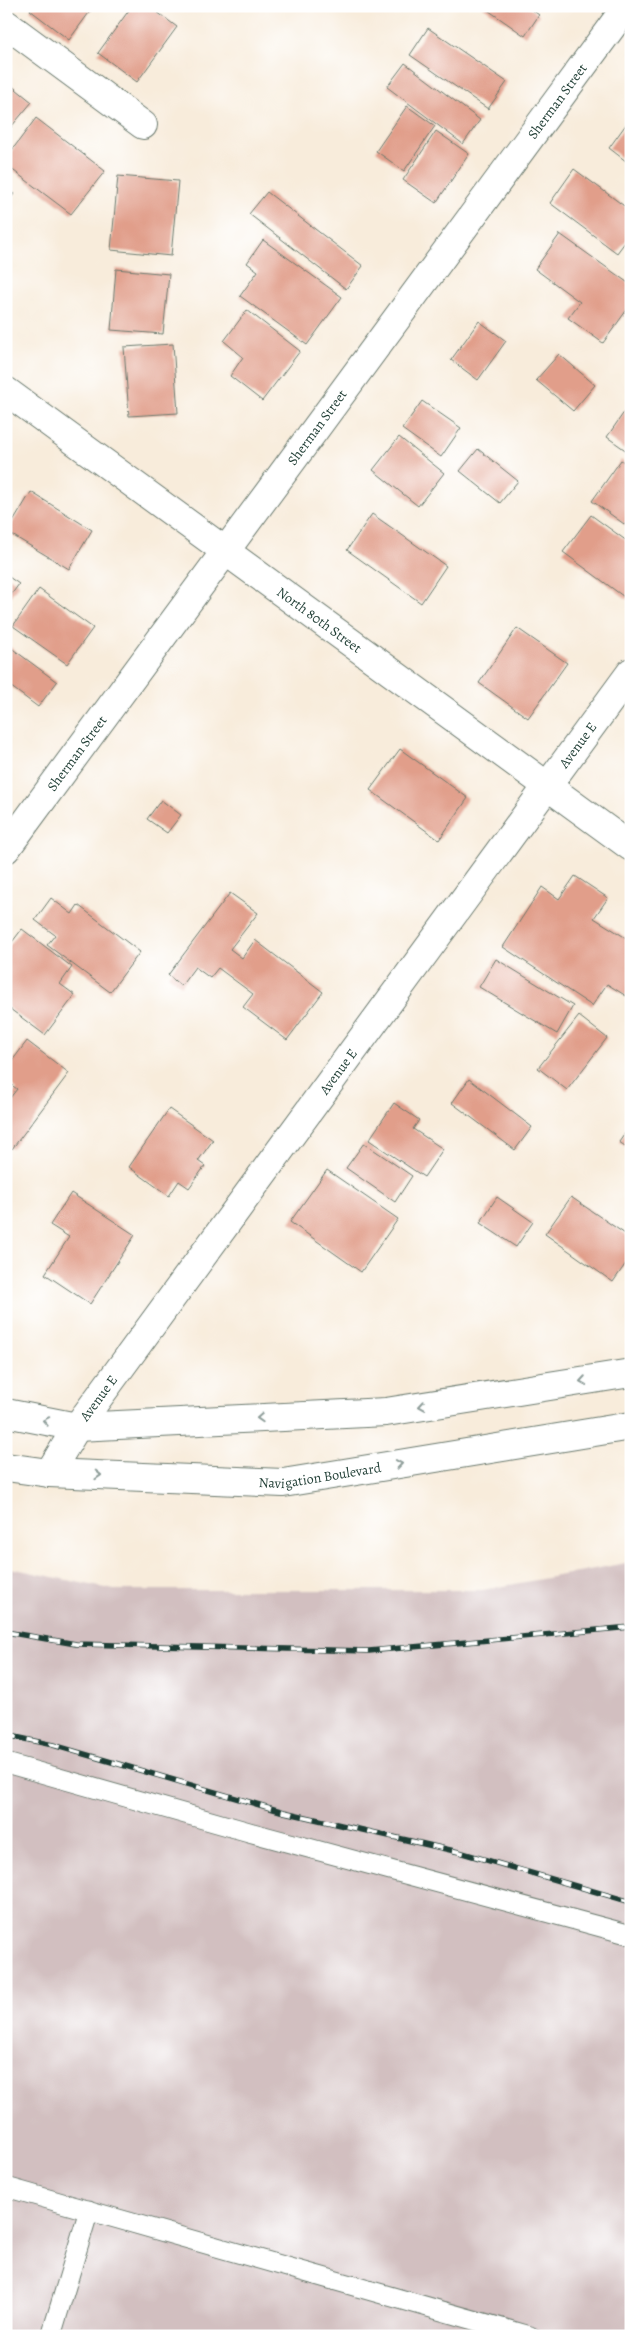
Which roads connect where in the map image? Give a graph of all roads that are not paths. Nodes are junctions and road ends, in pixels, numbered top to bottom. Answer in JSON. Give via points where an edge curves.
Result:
{"nodes":[{"id":1,"x":627,"y":6,"type":"edge"},
{"id":2,"x":6,"y":24,"type":"edge"},
{"id":3,"x":143,"y":125,"type":"dead end"},
{"id":4,"x":6,"y":391,"type":"edge"},
{"id":5,"x":227,"y":551,"type":"junction"},
{"id":6,"x":631,"y":672,"type":"edge"},
{"id":7,"x":546,"y":786,"type":"junction"},
{"id":8,"x":631,"y":847,"type":"edge"},
{"id":9,"x":6,"y":849,"type":"edge"},
{"id":10,"x":631,"y":1373,"type":"edge"},
{"id":11,"x":6,"y":1413,"type":"edge"},
{"id":12,"x":77,"y":1426,"type":"junction"},
{"id":13,"x":631,"y":1426,"type":"edge"},
{"id":14,"x":6,"y":1467,"type":"edge"},
{"id":15,"x":49,"y":1473,"type":"junction"},
{"id":16,"x":6,"y":1763,"type":"edge"},
{"id":17,"x":631,"y":1935,"type":"edge"},
{"id":18,"x":6,"y":2187,"type":"edge"},
{"id":19,"x":89,"y":2210,"type":"junction"},
{"id":20,"x":51,"y":2336,"type":"edge"},
{"id":21,"x":530,"y":2336,"type":"edge"}],
"edges":[{"from":1,"to":5,"type":"street","name":"Sherman Street"},
{"from":2,"to":3,"type":"street"},
{"from":4,"to":5,"type":"street","name":"North 80th Street"},
{"from":5,"to":7,"type":"street","name":"North 80th Street"},
{"from":5,"to":9,"type":"street","name":"Sherman Street"},
{"from":6,"to":7,"type":"street","name":"Avenue E"},
{"from":7,"to":8,"type":"street","name":"North 80th Street"},
{"from":7,"to":12,"type":"street","name":"Avenue E"},
{"from":10,"to":12,"type":"street","one_way":true,"via":[[386,1412]]},
{"from":12,"to":11,"type":"street","one_way":true},
{"from":12,"to":15,"type":"street","name":"Avenue E"},
{"from":15,"to":13,"type":"street","name":"Navigation Boulevard","one_way":true,"via":[[283,1483]]},
{"from":14,"to":15,"type":"street","name":"Navigation Boulevard"},
{"from":16,"to":17,"type":"lane","via":[[258,1835]]},
{"from":18,"to":19,"type":"lane"},
{"from":19,"to":20,"type":"lane"},
{"from":19,"to":21,"type":"lane"}]}
